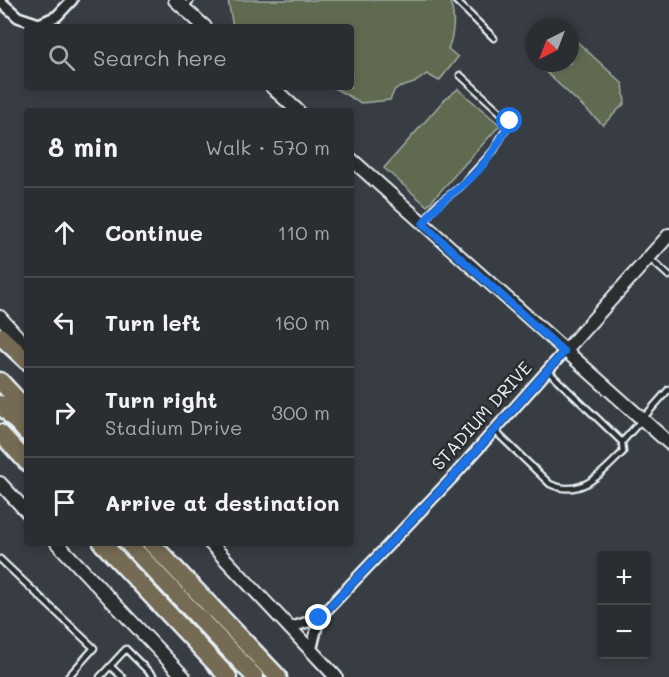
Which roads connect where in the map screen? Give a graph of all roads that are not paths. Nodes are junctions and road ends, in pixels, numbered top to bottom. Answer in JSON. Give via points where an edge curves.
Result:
{"nodes":[{"id":1,"x":72,"y":0,"type":"edge"},
{"id":2,"x":455,"y":0,"type":"edge"},
{"id":3,"x":0,"y":1,"type":"edge"},
{"id":4,"x":183,"y":3,"type":"edge"},
{"id":5,"x":202,"y":24,"type":"edge"},
{"id":6,"x":494,"y":38,"type":"dead end"},
{"id":7,"x":460,"y":75,"type":"dead end"},
{"id":8,"x":275,"y":90,"type":"edge"},
{"id":9,"x":295,"y":108,"type":"edge"},
{"id":10,"x":354,"y":162,"type":"edge"},
{"id":11,"x":423,"y":224,"type":"junction"},
{"id":12,"x":669,"y":235,"type":"edge"},
{"id":13,"x":648,"y":257,"type":"junction"},
{"id":14,"x":669,"y":276,"type":"edge"},
{"id":15,"x":0,"y":317,"type":"edge"},
{"id":16,"x":0,"y":336,"type":"edge"},
{"id":17,"x":24,"y":343,"type":"edge"},
{"id":18,"x":564,"y":352,"type":"junction"},
{"id":19,"x":24,"y":359,"type":"edge"},
{"id":20,"x":547,"y":370,"type":"junction"},
{"id":21,"x":0,"y":381,"type":"edge"},
{"id":22,"x":669,"y":389,"type":"edge"},
{"id":23,"x":0,"y":404,"type":"edge"},
{"id":24,"x":24,"y":407,"type":"edge"},
{"id":25,"x":641,"y":419,"type":"junction"},
{"id":26,"x":24,"y":430,"type":"edge"},
{"id":27,"x":495,"y":431,"type":"junction"},
{"id":28,"x":0,"y":433,"type":"edge"},
{"id":29,"x":622,"y":442,"type":"junction"},
{"id":30,"x":669,"y":443,"type":"edge"},
{"id":31,"x":24,"y":459,"type":"edge"},
{"id":32,"x":0,"y":483,"type":"edge"},
{"id":33,"x":24,"y":509,"type":"edge"},
{"id":34,"x":60,"y":546,"type":"edge"},
{"id":35,"x":105,"y":546,"type":"edge"},
{"id":36,"x":131,"y":546,"type":"edge"},
{"id":37,"x":154,"y":546,"type":"edge"},
{"id":38,"x":213,"y":546,"type":"edge"},
{"id":39,"x":0,"y":559,"type":"edge"},
{"id":40,"x":319,"y":618,"type":"junction"},
{"id":41,"x":290,"y":628,"type":"junction"},
{"id":42,"x":311,"y":651,"type":"junction"},
{"id":43,"x":110,"y":666,"type":"junction"},
{"id":44,"x":68,"y":677,"type":"edge"},
{"id":45,"x":100,"y":677,"type":"edge"},
{"id":46,"x":122,"y":677,"type":"edge"},
{"id":47,"x":154,"y":677,"type":"edge"},
{"id":48,"x":184,"y":677,"type":"edge"},
{"id":49,"x":228,"y":677,"type":"edge"},
{"id":50,"x":255,"y":677,"type":"edge"},
{"id":51,"x":278,"y":677,"type":"edge"},
{"id":52,"x":336,"y":677,"type":"edge"}],
"edges":[{"from":1,"to":3,"type":"street","via":[[57,16],[39,24],[18,17]]},
{"from":2,"to":6,"type":"lane"},
{"from":4,"to":5,"type":"street"},
{"from":7,"to":11,"type":"lane","via":[[510,121],[494,150],[460,187],[436,205]]},
{"from":8,"to":9,"type":"street"},
{"from":10,"to":11,"type":"street"},
{"from":11,"to":18,"type":"street"},
{"from":12,"to":13,"type":"street","name":"STADIUM DRIVE"},
{"from":13,"to":14,"type":"lane"},
{"from":13,"to":18,"type":"street","name":"STADIUM DRIVE"},
{"from":15,"to":17,"type":"street"},
{"from":16,"to":19,"type":"highway"},
{"from":18,"to":20,"type":"street","name":"STADIUM DRIVE"},
{"from":18,"to":25,"type":"street"},
{"from":20,"to":27,"type":"street","name":"STADIUM DRIVE"},
{"from":20,"to":29,"type":"lane"},
{"from":21,"to":24,"type":"highway"},
{"from":22,"to":25,"type":"lane"},
{"from":23,"to":26,"type":"highway"},
{"from":25,"to":29,"type":"lane"},
{"from":25,"to":30,"type":"street"},
{"from":27,"to":29,"type":"lane","via":[[558,488],[585,486],[594,481],[623,452]]},
{"from":27,"to":40,"type":"street","name":"STADIUM DRIVE"},
{"from":28,"to":31,"type":"highway"},
{"from":32,"to":33,"type":"street"},
{"from":34,"to":48,"type":"street"},
{"from":35,"to":49,"type":"highway"},
{"from":36,"to":50,"type":"highway"},
{"from":37,"to":51,"type":"highway"},
{"from":38,"to":41,"type":"street"},
{"from":39,"to":44,"type":"lane","via":[[94,648]]},
{"from":40,"to":41,"type":"street","name":"STADIUM DRIVE"},
{"from":40,"to":42,"type":"street","name":"STADIUM DRIVE"},
{"from":41,"to":42,"type":"street"},
{"from":42,"to":52,"type":"street"},
{"from":43,"to":45,"type":"lane"},
{"from":43,"to":46,"type":"lane"},
{"from":43,"to":47,"type":"lane","via":[[126,649]]}]}
